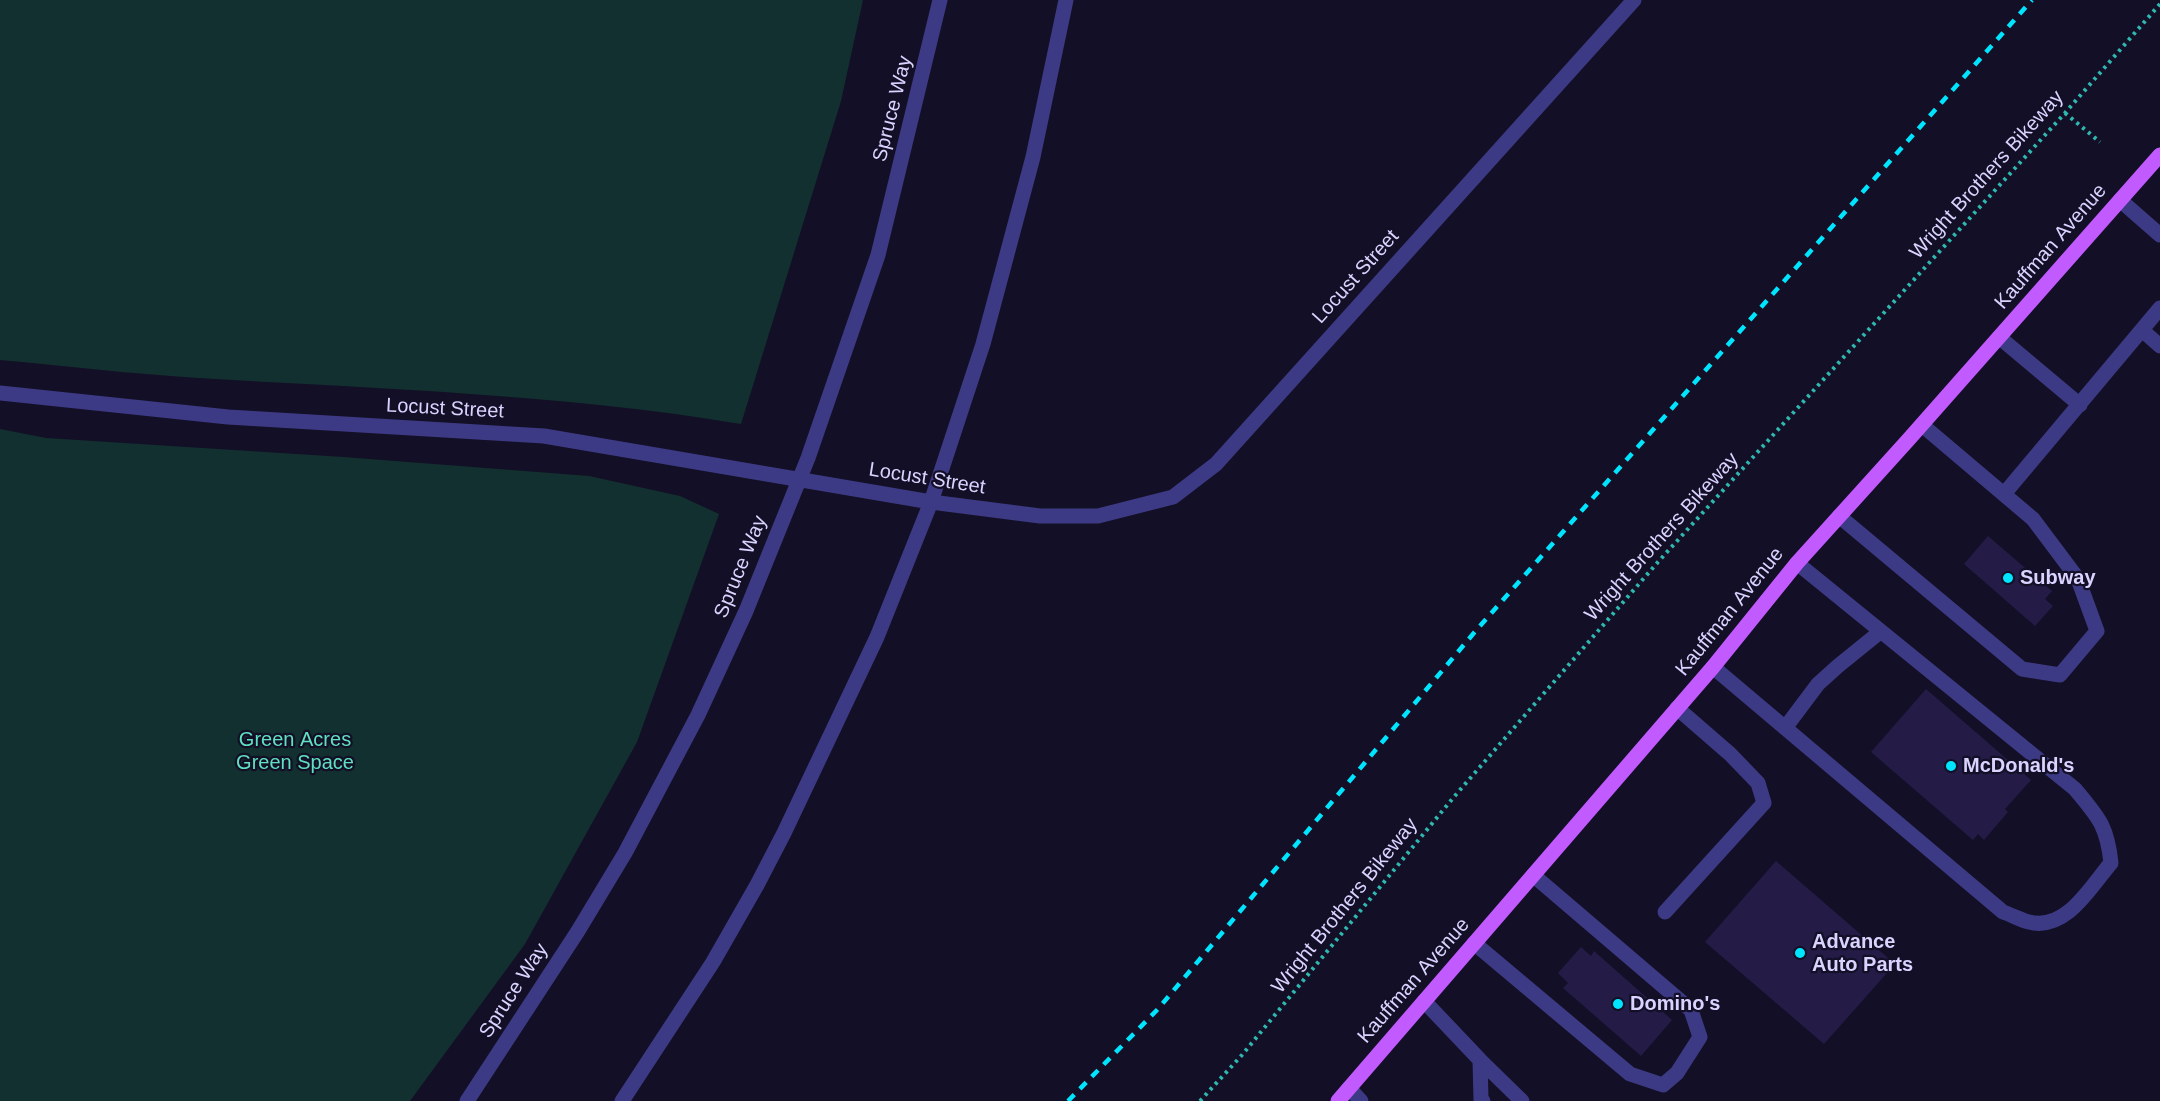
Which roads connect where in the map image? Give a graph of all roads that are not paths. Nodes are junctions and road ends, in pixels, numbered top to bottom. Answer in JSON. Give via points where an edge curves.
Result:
{"nodes":[{"id":1,"x":940,"y":0,"type":"edge"},
{"id":2,"x":1066,"y":0,"type":"edge"},
{"id":3,"x":1634,"y":0,"type":"edge"},
{"id":4,"x":2160,"y":155,"type":"edge"},
{"id":5,"x":2120,"y":200,"type":"junction"},
{"id":6,"x":2160,"y":235,"type":"edge"},
{"id":7,"x":2160,"y":308,"type":"edge"},
{"id":8,"x":2142,"y":330,"type":"junction"},
{"id":9,"x":2000,"y":337,"type":"junction"},
{"id":10,"x":2160,"y":346,"type":"edge"},
{"id":11,"x":0,"y":393,"type":"edge"},
{"id":12,"x":2080,"y":405,"type":"junction"},
{"id":13,"x":1922,"y":425,"type":"junction"},
{"id":14,"x":799,"y":480,"type":"junction"},
{"id":15,"x":2004,"y":494,"type":"junction"},
{"id":16,"x":931,"y":502,"type":"junction"},
{"id":17,"x":1839,"y":516,"type":"junction"},
{"id":18,"x":1797,"y":563,"type":"junction"},
{"id":19,"x":1880,"y":632,"type":"junction"},
{"id":20,"x":1713,"y":667,"type":"junction"},
{"id":21,"x":1677,"y":708,"type":"junction"},
{"id":22,"x":1785,"y":728,"type":"junction"},
{"id":23,"x":1533,"y":875,"type":"junction"},
{"id":24,"x":1665,"y":912,"type":"dead end"},
{"id":25,"x":1474,"y":943,"type":"junction"},
{"id":26,"x":1424,"y":1001,"type":"junction"},
{"id":27,"x":1480,"y":1060,"type":"junction"},
{"id":28,"x":1349,"y":1088,"type":"junction"},
{"id":29,"x":467,"y":1101,"type":"edge"},
{"id":30,"x":622,"y":1101,"type":"edge"},
{"id":31,"x":1338,"y":1101,"type":"edge"},
{"id":32,"x":1361,"y":1101,"type":"edge"},
{"id":33,"x":1484,"y":1101,"type":"edge"},
{"id":34,"x":1522,"y":1101,"type":"edge"}],
"edges":[{"from":1,"to":14,"type":"street","name":"Spruce Way","via":[[878,255]]},
{"from":2,"to":16,"type":"street","via":[[1015,229]]},
{"from":3,"to":16,"type":"street","name":"Locust Street","via":[[1216,464],[1173,497],[1098,516],[1040,516]]},
{"from":4,"to":5,"type":"main road","name":"Kauffman Avenue"},
{"from":5,"to":6,"type":"street"},
{"from":5,"to":9,"type":"main road","name":"Kauffman Avenue"},
{"from":7,"to":8,"type":"street"},
{"from":8,"to":10,"type":"street"},
{"from":8,"to":12,"type":"street"},
{"from":9,"to":12,"type":"street"},
{"from":9,"to":13,"type":"main road","name":"Kauffman Avenue"},
{"from":11,"to":14,"type":"street","name":"Locust Street","via":[[228,417],[544,436]]},
{"from":12,"to":15,"type":"street"},
{"from":13,"to":15,"type":"street"},
{"from":13,"to":17,"type":"main road","name":"Kauffman Avenue"},
{"from":14,"to":16,"type":"street","name":"Locust Street"},
{"from":14,"to":29,"type":"street","name":"Spruce Way","via":[[698,715],[625,853]]},
{"from":15,"to":17,"type":"street","via":[[2033,519],[2078,579],[2097,631],[2060,675],[2022,669]]},
{"from":16,"to":30,"type":"street","via":[[877,637],[784,833],[713,962]]},
{"from":17,"to":18,"type":"main road","name":"Kauffman Avenue"},
{"from":18,"to":19,"type":"street"},
{"from":18,"to":20,"type":"main road","name":"Kauffman Avenue"},
{"from":19,"to":22,"type":"street","via":[[1818,684]]},
{"from":19,"to":22,"type":"street","via":[[2075,789],[2100,819],[2111,863],[2071,911],[2049,923],[2031,923],[2003,912]]},
{"from":20,"to":21,"type":"main road","name":"Kauffman Avenue"},
{"from":20,"to":22,"type":"street"},
{"from":21,"to":23,"type":"main road","name":"Kauffman Avenue"},
{"from":21,"to":24,"type":"street","via":[[1758,783],[1764,803]]},
{"from":23,"to":25,"type":"main road","name":"Kauffman Avenue"},
{"from":23,"to":25,"type":"street","via":[[1691,1010],[1700,1037],[1677,1073],[1663,1085],[1630,1074]]},
{"from":25,"to":26,"type":"main road","name":"Kauffman Avenue"},
{"from":26,"to":27,"type":"street"},
{"from":26,"to":28,"type":"main road","name":"Kauffman Avenue"},
{"from":27,"to":33,"type":"street"},
{"from":27,"to":34,"type":"street"},
{"from":28,"to":31,"type":"main road","name":"Kauffman Avenue"},
{"from":28,"to":32,"type":"street"}]}
